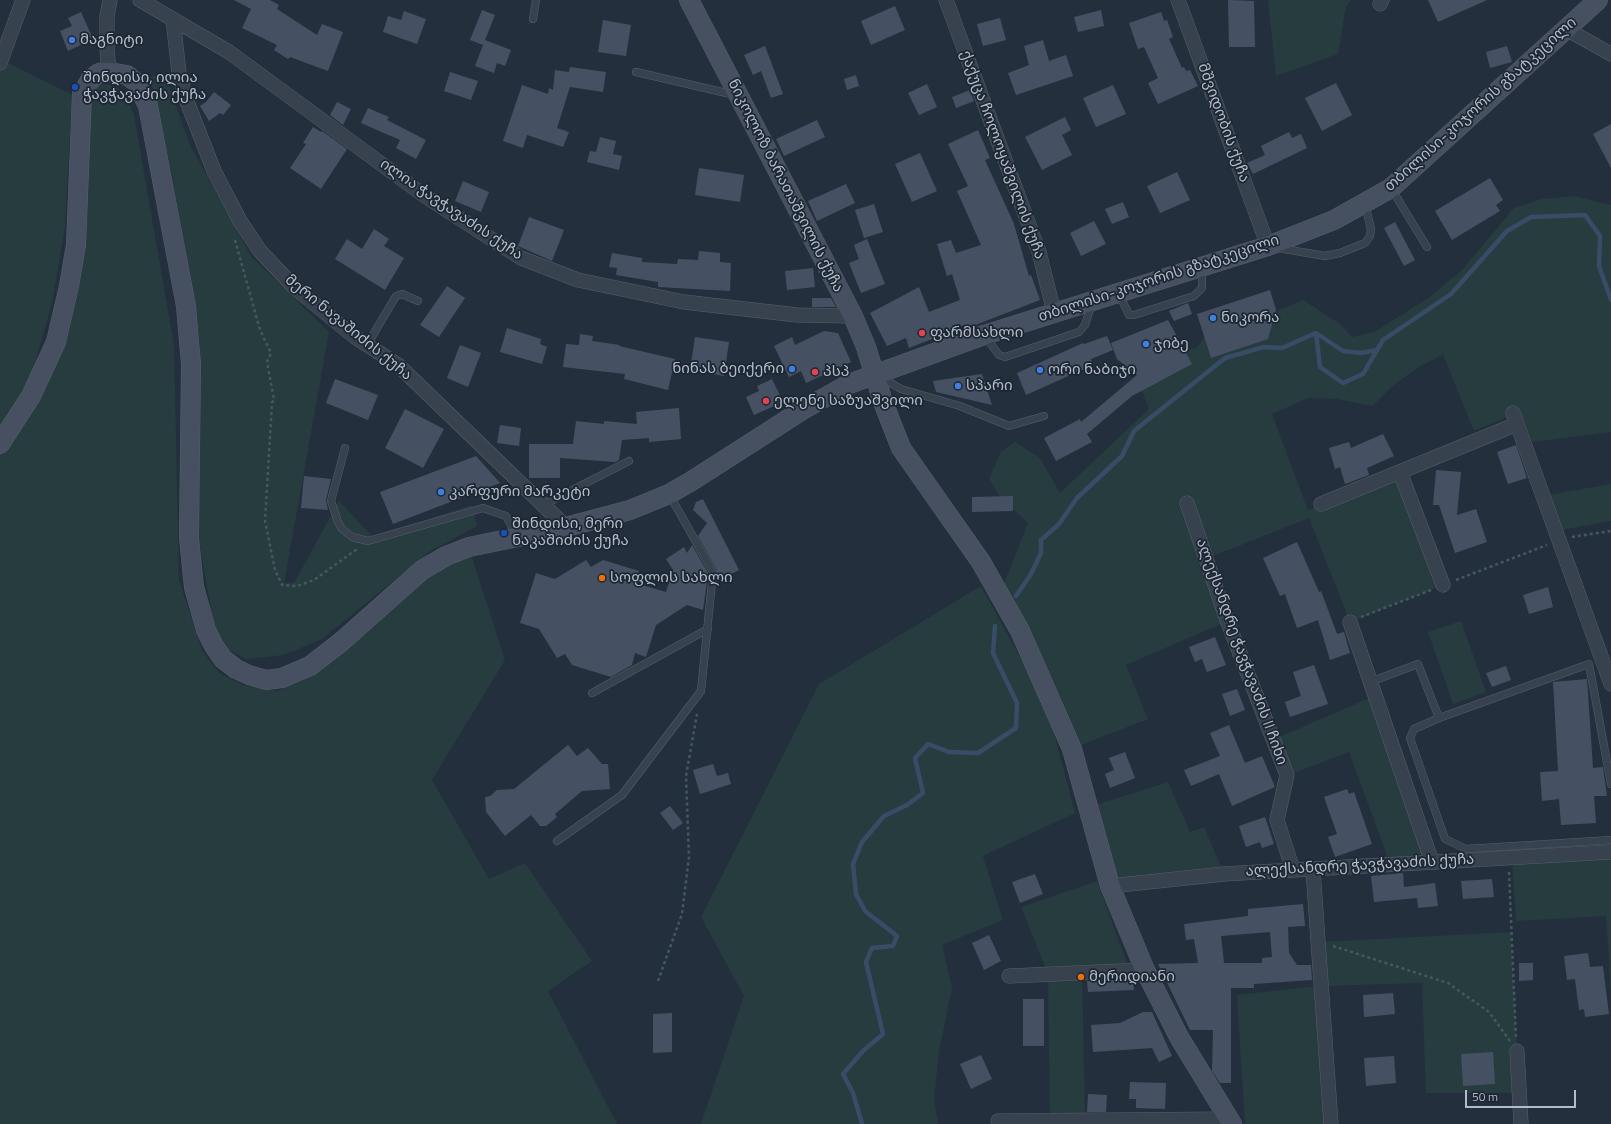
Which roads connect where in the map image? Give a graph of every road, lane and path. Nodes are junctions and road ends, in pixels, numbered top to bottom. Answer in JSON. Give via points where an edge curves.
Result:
{"nodes":[{"id":1,"x":23,"y":0,"type":"edge"},
{"id":2,"x":110,"y":0,"type":"edge"},
{"id":3,"x":536,"y":0,"type":"edge"},
{"id":4,"x":689,"y":0,"type":"edge"},
{"id":5,"x":946,"y":0,"type":"edge"},
{"id":6,"x":1178,"y":0,"type":"edge"},
{"id":7,"x":1598,"y":0,"type":"edge"},
{"id":8,"x":149,"y":2,"type":"edge"},
{"id":9,"x":173,"y":19,"type":"junction"},
{"id":10,"x":533,"y":19,"type":"dead end"},
{"id":11,"x":1566,"y":29,"type":"junction"},
{"id":12,"x":1611,"y":54,"type":"edge"},
{"id":13,"x":0,"y":63,"type":"edge"},
{"id":14,"x":109,"y":72,"type":"junction"},
{"id":15,"x":636,"y":72,"type":"dead end"},
{"id":16,"x":739,"y":96,"type":"junction"},
{"id":17,"x":1391,"y":188,"type":"junction"},
{"id":18,"x":1364,"y":204,"type":"junction"},
{"id":19,"x":233,"y":233,"type":"dead end"},
{"id":20,"x":1268,"y":246,"type":"junction"},
{"id":21,"x":1427,"y":247,"type":"dead end"},
{"id":22,"x":1202,"y":266,"type":"junction"},
{"id":23,"x":1118,"y":292,"type":"junction"},
{"id":24,"x":1092,"y":300,"type":"junction"},
{"id":25,"x":418,"y":302,"type":"dead end"},
{"id":26,"x":1054,"y":312,"type":"junction"},
{"id":27,"x":853,"y":316,"type":"junction"},
{"id":28,"x":984,"y":335,"type":"junction"},
{"id":29,"x":367,"y":345,"type":"junction"},
{"id":30,"x":876,"y":374,"type":"junction"},
{"id":31,"x":1044,"y":416,"type":"dead end"},
{"id":32,"x":0,"y":444,"type":"edge"},
{"id":33,"x":345,"y":448,"type":"dead end"},
{"id":34,"x":629,"y":461,"type":"dead end"},
{"id":35,"x":1400,"y":472,"type":"junction"},
{"id":36,"x":669,"y":494,"type":"junction"},
{"id":37,"x":1187,"y":503,"type":"dead end"},
{"id":38,"x":1321,"y":504,"type":"dead end"},
{"id":39,"x":543,"y":505,"type":"junction"},
{"id":40,"x":566,"y":527,"type":"junction"},
{"id":41,"x":1611,"y":530,"type":"edge"},
{"id":42,"x":517,"y":537,"type":"junction"},
{"id":43,"x":1559,"y":540,"type":"junction"},
{"id":44,"x":368,"y":541,"type":"junction"},
{"id":45,"x":1444,"y":585,"type":"dead end"},
{"id":46,"x":1350,"y":622,"type":"dead end"},
{"id":47,"x":708,"y":629,"type":"junction"},
{"id":48,"x":1370,"y":682,"type":"junction"},
{"id":49,"x":1611,"y":684,"type":"edge"},
{"id":50,"x":701,"y":692,"type":"junction"},
{"id":51,"x":592,"y":693,"type":"dead end"},
{"id":52,"x":1439,"y":718,"type":"junction"},
{"id":53,"x":1611,"y":784,"type":"edge"},
{"id":54,"x":1611,"y":840,"type":"edge"},
{"id":55,"x":557,"y":841,"type":"dead end"},
{"id":56,"x":1611,"y":852,"type":"edge"},
{"id":57,"x":1508,"y":858,"type":"junction"},
{"id":58,"x":1432,"y":862,"type":"junction"},
{"id":59,"x":1293,"y":870,"type":"junction"},
{"id":60,"x":1313,"y":870,"type":"junction"},
{"id":61,"x":1110,"y":886,"type":"junction"},
{"id":62,"x":1318,"y":942,"type":"junction"},
{"id":63,"x":1145,"y":970,"type":"junction"},
{"id":64,"x":1009,"y":976,"type":"dead end"},
{"id":65,"x":658,"y":981,"type":"dead end"},
{"id":66,"x":1517,"y":1051,"type":"junction"},
{"id":67,"x":998,"y":1121,"type":"dead end"},
{"id":68,"x":1230,"y":1122,"type":"edge"},
{"id":69,"x":1331,"y":1124,"type":"edge"},
{"id":70,"x":1521,"y":1124,"type":"edge"}],
"edges":[{"from":1,"to":13,"type":"street"},
{"from":2,"to":14,"type":"street","via":[[107,23]]},
{"from":3,"to":10,"type":"lane"},
{"from":4,"to":16,"type":"main road","name":"ნიკოლოზ ბარათაშვილის ქუჩა"},
{"from":5,"to":26,"type":"street","name":"ქაქუცა ჩოლოყაშვილის ქუჩა","via":[[1039,252]]},
{"from":6,"to":20,"type":"street","name":"მშვიდობის ქუჩა"},
{"from":7,"to":11,"type":"main road","name":"თბილისი-კოჯორის გზატკეცილი"},
{"from":8,"to":9,"type":"street","name":"ილია ჭავჭავაძის ქუჩა"},
{"from":9,"to":27,"type":"street","name":"ილია ჭავჭავაძის ქუჩა","via":[[229,52],[426,196],[521,258],[578,280],[684,302],[797,315]]},
{"from":9,"to":29,"type":"street","name":"მერი ნავაშიძის ქუჩა","via":[[179,73],[186,99],[214,171],[240,221],[260,251],[295,288]]},
{"from":11,"to":12,"type":"street"},
{"from":11,"to":17,"type":"main road","name":"თბილისი-კოჯორის გზატკეცილი"},
{"from":14,"to":32,"type":"main road","via":[[99,73],[90,80],[82,94],[76,245],[56,342],[31,396]]},
{"from":14,"to":42,"type":"main road","name":"თბილისი-კოჯორის გზატკეცილი","via":[[127,75],[137,83],[148,106],[151,121],[186,306],[191,364],[189,538],[194,587],[206,630],[223,659],[236,669],[266,680],[297,673],[341,642],[422,570],[446,556],[469,547]]},
{"from":15,"to":16,"type":"lane"},
{"from":16,"to":27,"type":"main road","name":"ნიკოლოზ ბარათაშვილის ქუჩა"},
{"from":17,"to":18,"type":"main road","name":"თბილისი-კოჯორის გზატკეცილი"},
{"from":17,"to":21,"type":"lane"},
{"from":18,"to":20,"type":"main road","name":"თბილისი-კოჯორის გზატკეცილი","via":[[1334,220]]},
{"from":18,"to":20,"type":"lane","via":[[1371,229],[1365,243],[1325,256]]},
{"from":19,"to":44,"type":"path","via":[[260,330],[271,353],[267,362],[274,399],[265,521],[275,570],[282,585],[297,586],[314,580]]},
{"from":20,"to":22,"type":"main road","name":"თბილისი-კოჯორის გზატკეცილი"},
{"from":22,"to":23,"type":"main road","name":"თბილისი-კოჯორის გზატკეცილი"},
{"from":22,"to":23,"type":"lane","via":[[1202,288],[1194,296],[1141,313],[1129,315]]},
{"from":23,"to":24,"type":"main road","name":"თბილისი-კოჯორის გზატკეცილი"},
{"from":24,"to":26,"type":"main road","name":"თბილისი-კოჯორის გზატკეცილი"},
{"from":24,"to":28,"type":"lane","via":[[1085,325],[1079,332],[1005,357],[999,355]]},
{"from":25,"to":29,"type":"lane","via":[[402,294],[396,296]]},
{"from":26,"to":28,"type":"main road","name":"თბილისი-კოჯორის გზატკეცილი"},
{"from":27,"to":30,"type":"main road","name":"ნიკოლოზ ბარათაშვილის ქუჩა"},
{"from":28,"to":30,"type":"main road","name":"თბილისი-კოჯორის გზატკეცილი"},
{"from":29,"to":39,"type":"street","name":"მერი ნავაშიძის ქუჩა","via":[[398,365]]},
{"from":30,"to":31,"type":"lane","via":[[901,390],[960,406],[1010,426]]},
{"from":30,"to":36,"type":"main road","name":"თბილისი-კოჯორის გზატკეცილი","via":[[822,398]]},
{"from":30,"to":61,"type":"main road","name":"ნიკოლოზ ბარათაშვილის ქუჩა","via":[[900,448],[980,562],[1020,630],[1072,749]]},
{"from":33,"to":44,"type":"lane","via":[[332,500],[342,529],[352,536]]},
{"from":34,"to":39,"type":"lane"},
{"from":35,"to":38,"type":"street"},
{"from":35,"to":43,"type":"street","via":[[1515,418]]},
{"from":35,"to":45,"type":"street"},
{"from":36,"to":40,"type":"main road","name":"თბილისი-კოჯორის გზატკეცილი","via":[[609,517]]},
{"from":36,"to":47,"type":"lane","via":[[713,572]]},
{"from":37,"to":59,"type":"street","name":"ალექსანდრე ჭავჭავაძის II ჩიხი","via":[[1227,620],[1287,775],[1276,820]]},
{"from":39,"to":40,"type":"street","name":"მერი ნავაშიძის ქუჩა"},
{"from":40,"to":42,"type":"main road","name":"თბილისი-კოჯორის გზატკეცილი"},
{"from":41,"to":43,"type":"path"},
{"from":42,"to":44,"type":"lane","via":[[506,516],[483,508]]},
{"from":43,"to":49,"type":"street"},
{"from":46,"to":48,"type":"street"},
{"from":47,"to":50,"type":"lane"},
{"from":47,"to":51,"type":"lane"},
{"from":48,"to":52,"type":"lane","via":[[1418,664]]},
{"from":48,"to":58,"type":"street"},
{"from":50,"to":55,"type":"lane","via":[[622,795]]},
{"from":50,"to":65,"type":"path","via":[[686,776],[689,857],[682,914]]},
{"from":52,"to":53,"type":"lane","via":[[1589,664]]},
{"from":52,"to":54,"type":"lane","via":[[1414,729],[1410,738],[1445,839],[1466,849]]},
{"from":56,"to":57,"type":"street","name":"ალექსანდრე ჭავჭავაძის ქუჩა"},
{"from":57,"to":58,"type":"street","name":"ალექსანდრე ჭავჭავაძის ქუჩა"},
{"from":57,"to":66,"type":"path"},
{"from":58,"to":60,"type":"street","name":"ალექსანდრე ჭავჭავაძის ქუჩა"},
{"from":59,"to":60,"type":"street","name":"ალექსანდრე ჭავჭავაძის ქუჩა"},
{"from":59,"to":61,"type":"street","name":"ალექსანდრე ჭავჭავაძის ქუჩა","via":[[1224,874]]},
{"from":60,"to":62,"type":"street"},
{"from":61,"to":63,"type":"main road","name":"ნიკოლოზ ბარათაშვილის ქუჩა"},
{"from":62,"to":66,"type":"path","via":[[1448,984],[1489,1012]]},
{"from":62,"to":69,"type":"street"},
{"from":63,"to":64,"type":"street"},
{"from":63,"to":68,"type":"main road","name":"ნიკოლოზ ბარათაშვილის ქუჩა","via":[[1179,1037]]},
{"from":66,"to":70,"type":"street"},
{"from":67,"to":68,"type":"street"}]}
